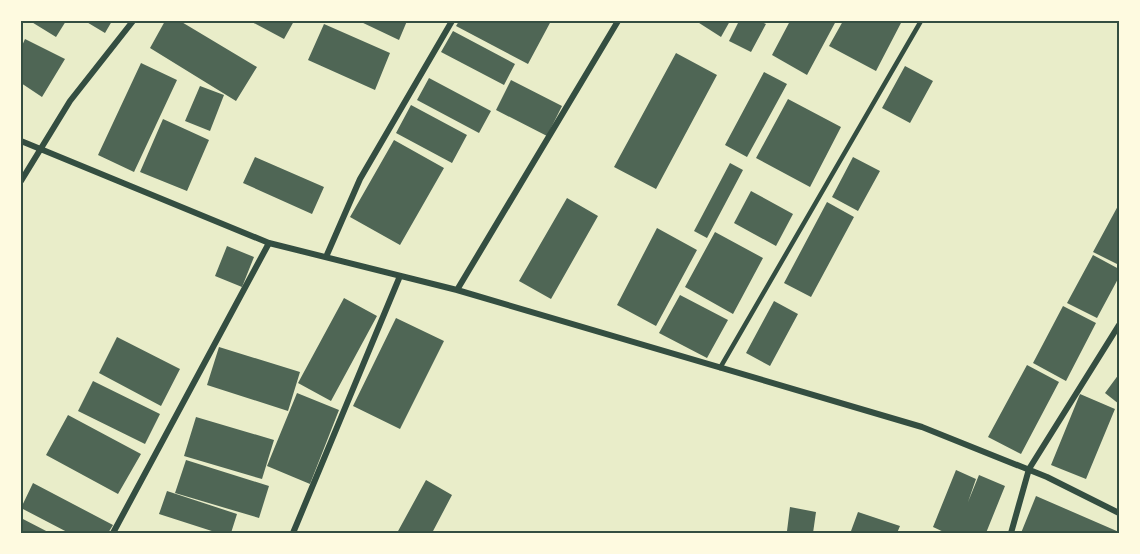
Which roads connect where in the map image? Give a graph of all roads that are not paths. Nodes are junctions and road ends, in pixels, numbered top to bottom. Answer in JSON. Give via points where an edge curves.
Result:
{"nodes":[{"id":1,"x":133,"y":21,"type":"edge"},
{"id":2,"x":452,"y":21,"type":"edge"},
{"id":3,"x":618,"y":21,"type":"edge"},
{"id":4,"x":921,"y":21,"type":"edge"},
{"id":5,"x":21,"y":141,"type":"edge"},
{"id":6,"x":40,"y":148,"type":"junction"},
{"id":7,"x":21,"y":181,"type":"edge"},
{"id":8,"x":269,"y":243,"type":"junction"},
{"id":9,"x":326,"y":257,"type":"junction"},
{"id":10,"x":400,"y":276,"type":"junction"},
{"id":11,"x":457,"y":291,"type":"junction"},
{"id":12,"x":1119,"y":325,"type":"edge"},
{"id":13,"x":720,"y":368,"type":"junction"},
{"id":14,"x":1029,"y":469,"type":"junction"},
{"id":15,"x":1119,"y":513,"type":"edge"},
{"id":16,"x":113,"y":533,"type":"edge"},
{"id":17,"x":294,"y":533,"type":"edge"},
{"id":18,"x":1011,"y":533,"type":"edge"}],
"edges":[{"from":1,"to":6,"type":"street","via":[[70,101]]},
{"from":2,"to":9,"type":"street","via":[[365,170]]},
{"from":3,"to":11,"type":"street"},
{"from":4,"to":13,"type":"lane"},
{"from":5,"to":6,"type":"street"},
{"from":6,"to":7,"type":"street"},
{"from":6,"to":8,"type":"street"},
{"from":8,"to":9,"type":"street"},
{"from":8,"to":16,"type":"street"},
{"from":9,"to":10,"type":"street"},
{"from":10,"to":11,"type":"street"},
{"from":10,"to":17,"type":"street"},
{"from":11,"to":13,"type":"street"},
{"from":12,"to":14,"type":"street"},
{"from":13,"to":14,"type":"street","via":[[922,427]]},
{"from":14,"to":15,"type":"street"},
{"from":14,"to":18,"type":"street"}]}
